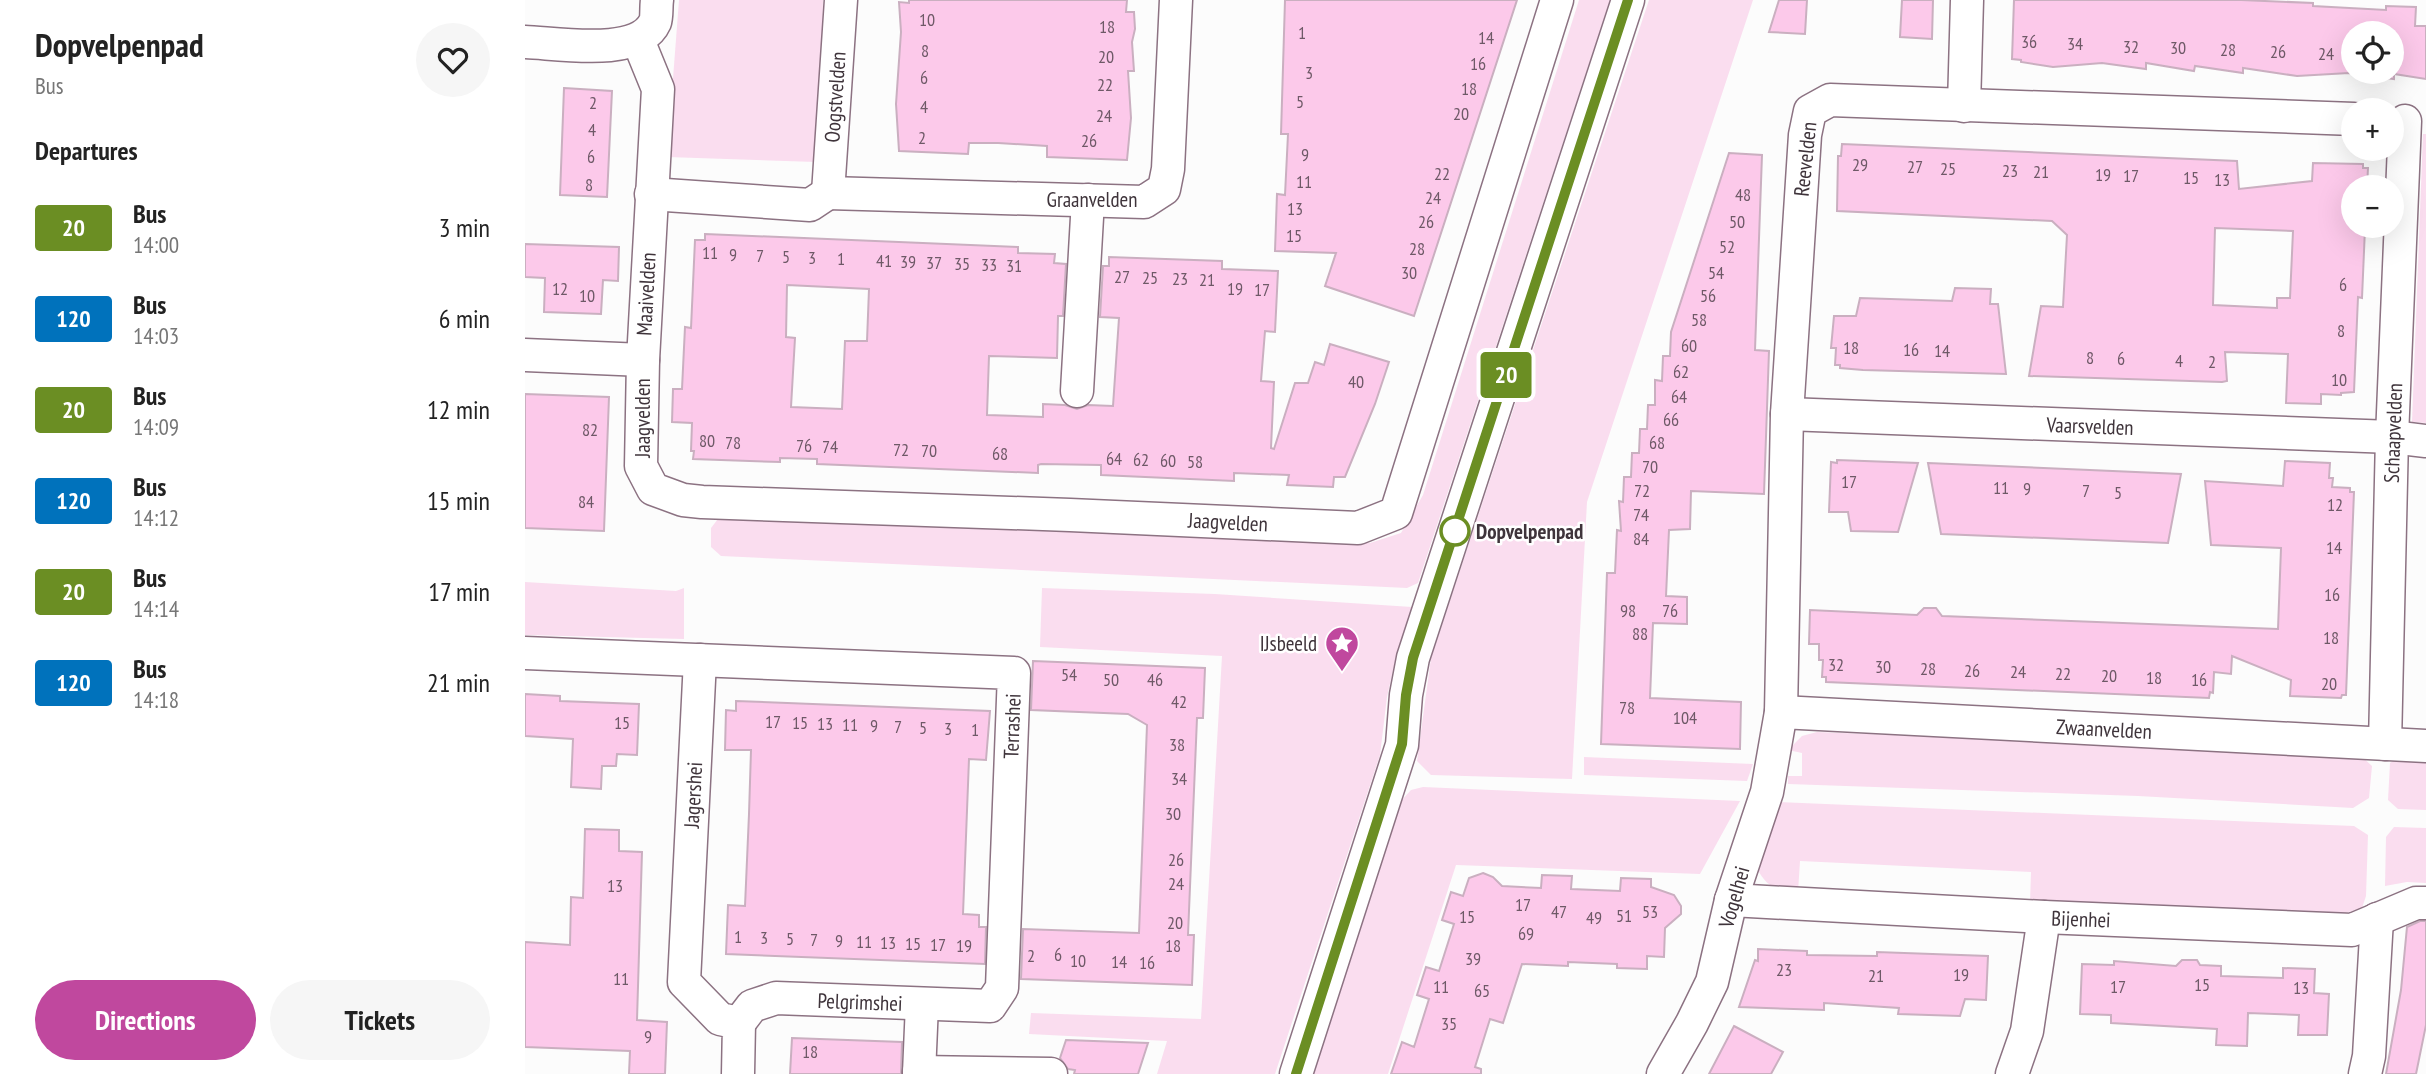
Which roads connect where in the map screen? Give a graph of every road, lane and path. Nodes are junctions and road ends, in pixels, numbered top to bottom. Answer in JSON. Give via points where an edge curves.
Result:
{"nodes":[{"id":1,"x":657,"y":0,"type":"edge"},
{"id":2,"x":841,"y":0,"type":"edge"},
{"id":3,"x":1176,"y":0,"type":"edge"},
{"id":4,"x":1557,"y":0,"type":"edge"},
{"id":5,"x":1629,"y":0,"type":"edge"},
{"id":6,"x":1967,"y":0,"type":"edge"},
{"id":7,"x":638,"y":40,"type":"junction"},
{"id":8,"x":525,"y":42,"type":"edge"},
{"id":9,"x":1964,"y":106,"type":"junction"},
{"id":10,"x":2341,"y":119,"type":"edge"},
{"id":11,"x":2408,"y":121,"type":"edge"},
{"id":12,"x":828,"y":193,"type":"junction"},
{"id":13,"x":651,"y":194,"type":"junction"},
{"id":14,"x":1089,"y":200,"type":"junction"},
{"id":15,"x":525,"y":355,"type":"edge"},
{"id":16,"x":643,"y":360,"type":"junction"},
{"id":17,"x":1077,"y":391,"type":"dead end"},
{"id":18,"x":1787,"y":414,"type":"junction"},
{"id":19,"x":2392,"y":438,"type":"junction"},
{"id":20,"x":2426,"y":441,"type":"edge"},
{"id":21,"x":525,"y":653,"type":"edge"},
{"id":22,"x":699,"y":660,"type":"junction"},
{"id":23,"x":1781,"y":712,"type":"junction"},
{"id":24,"x":2385,"y":744,"type":"junction"},
{"id":25,"x":2426,"y":746,"type":"edge"},
{"id":26,"x":1731,"y":900,"type":"junction"},
{"id":27,"x":2426,"y":903,"type":"edge"},
{"id":28,"x":2044,"y":918,"type":"junction"},
{"id":29,"x":2377,"y":919,"type":"junction"},
{"id":30,"x":922,"y":1004,"type":"junction"},
{"id":31,"x":990,"y":1006,"type":"joint"},
{"id":32,"x":739,"y":1023,"type":"junction"},
{"id":33,"x":919,"y":1073,"type":"edge"},
{"id":34,"x":738,"y":1074,"type":"edge"},
{"id":35,"x":1051,"y":1074,"type":"edge"},
{"id":36,"x":1296,"y":1074,"type":"edge"},
{"id":37,"x":1663,"y":1074,"type":"edge"},
{"id":38,"x":2012,"y":1074,"type":"edge"},
{"id":39,"x":2365,"y":1074,"type":"edge"}],
"edges":[{"from":1,"to":7,"type":"street","via":[[655,22]]},
{"from":2,"to":12,"type":"street","name":"Oogstvelden"},
{"from":3,"to":14,"type":"street","name":"Graanvelden","via":[[1164,189],[1144,202]]},
{"from":4,"to":16,"type":"street","name":"Jaagvelden","via":[[1396,513],[1358,528],[683,500],[653,489],[641,467]]},
{"from":5,"to":36,"type":"street","via":[[1413,658],[1402,744]]},
{"from":6,"to":9,"type":"street"},
{"from":7,"to":8,"type":"street","via":[[611,46]]},
{"from":7,"to":13,"type":"street","name":"Maaivelden","via":[[658,89]]},
{"from":9,"to":10,"type":"street","name":"Reevelden"},
{"from":9,"to":18,"type":"street","name":"Reevelden","via":[[1831,100],[1810,111]]},
{"from":11,"to":19,"type":"street","name":"Schaapvelden"},
{"from":12,"to":13,"type":"street","via":[[810,205]]},
{"from":12,"to":14,"type":"street","name":"Graanvelden"},
{"from":13,"to":16,"type":"street","name":"Maaivelden"},
{"from":14,"to":17,"type":"street"},
{"from":15,"to":16,"type":"street","name":"Maaivelden"},
{"from":18,"to":19,"type":"street","name":"Vaarsvelden"},
{"from":18,"to":23,"type":"street","name":"Reevelden"},
{"from":19,"to":20,"type":"street","name":"Vaarsvelden"},
{"from":19,"to":24,"type":"street","name":"Schaapvelden"},
{"from":21,"to":22,"type":"street"},
{"from":22,"to":31,"type":"street","name":"Terrashei","via":[[1014,673],[1002,988]]},
{"from":22,"to":32,"type":"street","name":"Jagershei","via":[[684,982],[720,1020]]},
{"from":23,"to":24,"type":"street","name":"Zwaanvelden"},
{"from":23,"to":26,"type":"street","name":"Vogelhei","via":[[1767,792]]},
{"from":24,"to":25,"type":"street","name":"Zwaanvelden"},
{"from":26,"to":28,"type":"street","name":"Bijenhei"},
{"from":26,"to":37,"type":"street","name":"Vogelhei","via":[[1712,982]]},
{"from":27,"to":29,"type":"street","name":"Bijenhei","via":[[2416,902]]},
{"from":28,"to":29,"type":"street","name":"Bijenhei","via":[[2352,930]]},
{"from":28,"to":38,"type":"street","via":[[2027,1031]]},
{"from":29,"to":39,"type":"street"},
{"from":30,"to":31,"type":"street","name":"Pelgrimshei"},
{"from":30,"to":32,"type":"street","name":"Pelgrimshei","via":[[776,998],[752,1006]]},
{"from":30,"to":33,"type":"street"},
{"from":32,"to":34,"type":"street"},
{"from":33,"to":35,"type":"street"}]}
